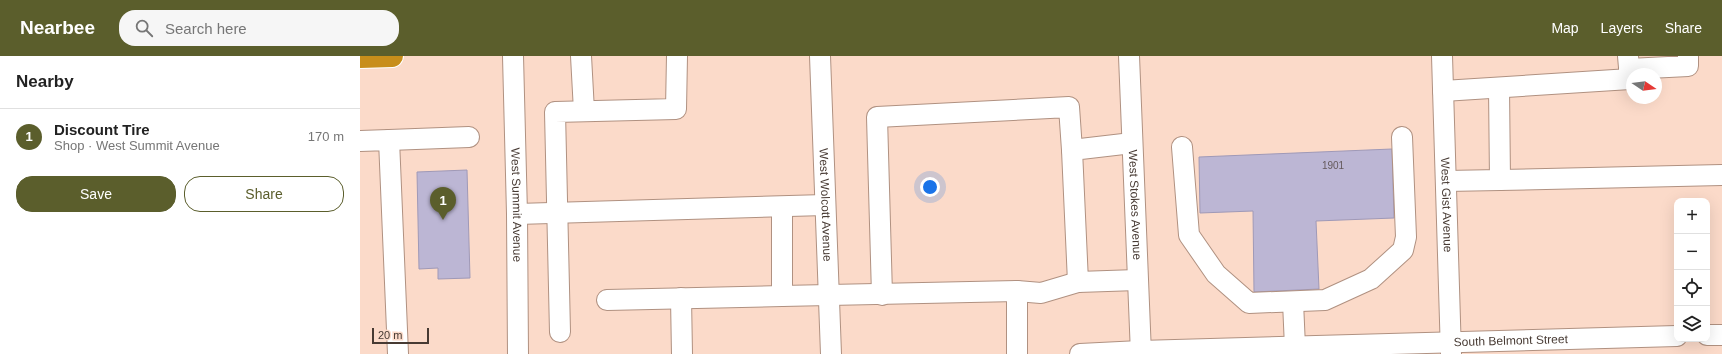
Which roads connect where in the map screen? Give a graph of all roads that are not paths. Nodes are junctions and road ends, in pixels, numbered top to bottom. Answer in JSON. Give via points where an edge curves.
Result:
{"nodes":[{"id":1,"x":513,"y":56,"type":"edge"},
{"id":2,"x":581,"y":56,"type":"edge"},
{"id":3,"x":676,"y":56,"type":"edge"},
{"id":4,"x":820,"y":56,"type":"edge"},
{"id":5,"x":1129,"y":56,"type":"edge"},
{"id":6,"x":1442,"y":56,"type":"edge"},
{"id":7,"x":1688,"y":56,"type":"edge"},
{"id":8,"x":1628,"y":62,"type":"edge"},
{"id":9,"x":1499,"y":88,"type":"junction"},
{"id":10,"x":1443,"y":91,"type":"junction"},
{"id":11,"x":584,"y":112,"type":"junction"},
{"id":12,"x":469,"y":137,"type":"dead end"},
{"id":13,"x":1402,"y":138,"type":"dead end"},
{"id":14,"x":389,"y":140,"type":"junction"},
{"id":15,"x":360,"y":141,"type":"edge"},
{"id":16,"x":1132,"y":143,"type":"junction"},
{"id":17,"x":1182,"y":147,"type":"dead end"},
{"id":18,"x":1072,"y":150,"type":"junction"},
{"id":19,"x":1722,"y":175,"type":"edge"},
{"id":20,"x":1500,"y":180,"type":"junction"},
{"id":21,"x":1446,"y":181,"type":"junction"},
{"id":22,"x":825,"y":205,"type":"junction"},
{"id":23,"x":782,"y":207,"type":"junction"},
{"id":24,"x":557,"y":213,"type":"junction"},
{"id":25,"x":517,"y":214,"type":"junction"},
{"id":26,"x":1137,"y":280,"type":"junction"},
{"id":27,"x":1078,"y":282,"type":"junction"},
{"id":28,"x":1017,"y":291,"type":"junction"},
{"id":29,"x":882,"y":295,"type":"junction"},
{"id":30,"x":782,"y":296,"type":"junction"},
{"id":31,"x":828,"y":296,"type":"junction"},
{"id":32,"x":681,"y":298,"type":"junction"},
{"id":33,"x":607,"y":300,"type":"dead end"},
{"id":34,"x":1293,"y":302,"type":"junction"},
{"id":35,"x":560,"y":332,"type":"dead end"},
{"id":36,"x":1722,"y":335,"type":"edge"},
{"id":37,"x":1674,"y":336,"type":"edge"},
{"id":38,"x":1710,"y":336,"type":"edge"},
{"id":39,"x":1295,"y":347,"type":"junction"},
{"id":40,"x":1451,"y":349,"type":"edge"},
{"id":41,"x":1141,"y":352,"type":"edge"},
{"id":42,"x":398,"y":354,"type":"edge"},
{"id":43,"x":518,"y":354,"type":"edge"},
{"id":44,"x":682,"y":354,"type":"edge"},
{"id":45,"x":831,"y":354,"type":"edge"},
{"id":46,"x":1017,"y":354,"type":"edge"},
{"id":47,"x":1080,"y":354,"type":"edge"}],
"edges":[{"from":1,"to":25,"type":"street","name":"West Summit Avenue"},
{"from":2,"to":11,"type":"street"},
{"from":3,"to":11,"type":"street","via":[[676,109]]},
{"from":4,"to":22,"type":"street","name":"West Wolcott Avenue"},
{"from":5,"to":16,"type":"street","name":"West Stokes Avenue"},
{"from":6,"to":10,"type":"street","name":"West Gist Avenue"},
{"from":7,"to":8,"type":"street","via":[[1688,66]]},
{"from":8,"to":9,"type":"street","via":[[1630,79]]},
{"from":9,"to":10,"type":"street"},
{"from":9,"to":20,"type":"street"},
{"from":10,"to":21,"type":"street","name":"West Gist Avenue"},
{"from":11,"to":24,"type":"street","via":[[555,112]]},
{"from":12,"to":14,"type":"street"},
{"from":13,"to":34,"type":"street","via":[[1406,237],[1403,250],[1371,279],[1325,300]]},
{"from":14,"to":15,"type":"street"},
{"from":14,"to":42,"type":"street"},
{"from":16,"to":18,"type":"street"},
{"from":16,"to":26,"type":"street","name":"West Stokes Avenue"},
{"from":17,"to":34,"type":"street","via":[[1188,235],[1216,274],[1249,303]]},
{"from":18,"to":27,"type":"street"},
{"from":18,"to":29,"type":"street","via":[[1069,107],[878,117]]},
{"from":19,"to":20,"type":"street"},
{"from":20,"to":21,"type":"street"},
{"from":21,"to":40,"type":"street","name":"West Gist Avenue"},
{"from":22,"to":23,"type":"street"},
{"from":22,"to":31,"type":"street","name":"West Wolcott Avenue"},
{"from":23,"to":24,"type":"street"},
{"from":23,"to":30,"type":"street"},
{"from":24,"to":25,"type":"street"},
{"from":24,"to":35,"type":"street"},
{"from":25,"to":43,"type":"street","name":"West Summit Avenue"},
{"from":26,"to":27,"type":"street"},
{"from":26,"to":41,"type":"street","name":"West Stokes Avenue"},
{"from":27,"to":28,"type":"street","via":[[1041,293]]},
{"from":28,"to":29,"type":"street"},
{"from":28,"to":46,"type":"street"},
{"from":29,"to":31,"type":"street"},
{"from":30,"to":31,"type":"street"},
{"from":30,"to":32,"type":"street"},
{"from":31,"to":45,"type":"street","name":"West Wolcott Avenue"},
{"from":32,"to":33,"type":"street"},
{"from":32,"to":44,"type":"street"},
{"from":34,"to":39,"type":"street"},
{"from":36,"to":38,"type":"street"},
{"from":37,"to":40,"type":"street","name":"South Belmont Street"},
{"from":39,"to":40,"type":"street","name":"South Belmont Street"},
{"from":39,"to":41,"type":"street","name":"South Belmont Street"},
{"from":41,"to":47,"type":"street","name":"South Belmont Street"}]}
